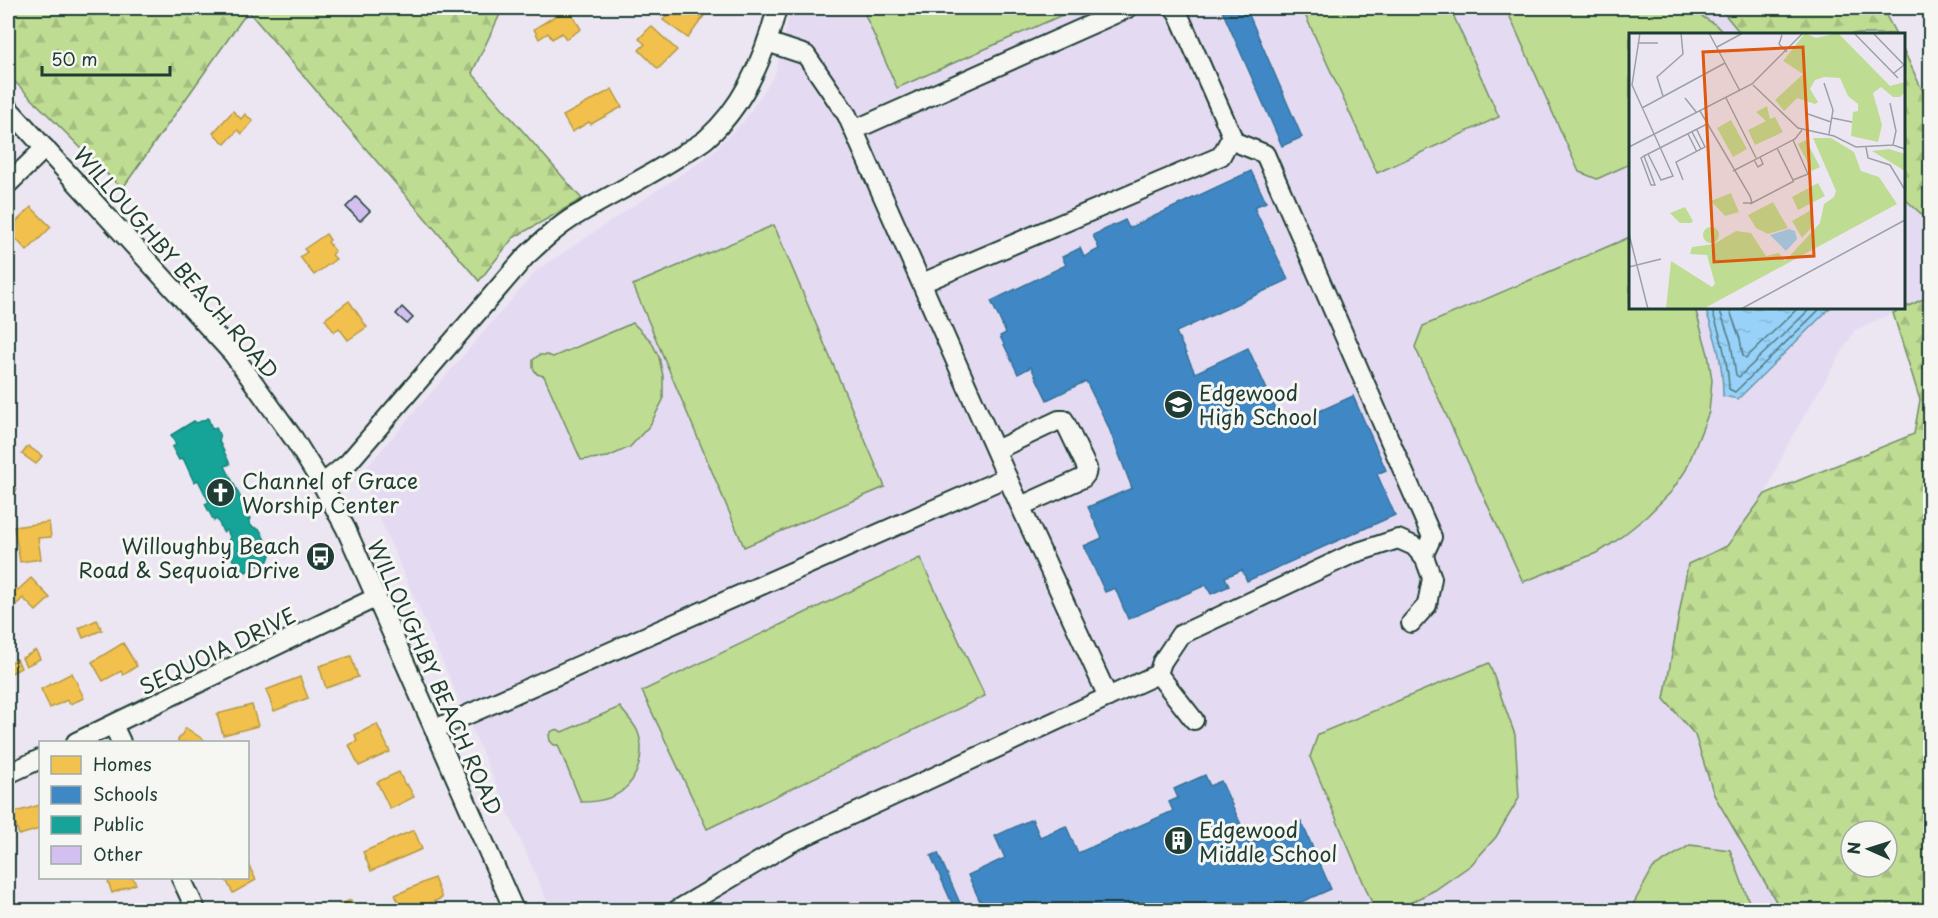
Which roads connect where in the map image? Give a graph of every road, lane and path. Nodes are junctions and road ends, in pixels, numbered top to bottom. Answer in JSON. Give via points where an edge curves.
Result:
{"nodes":[{"id":1,"x":777,"y":8,"type":"edge"},
{"id":2,"x":1128,"y":8,"type":"edge"},
{"id":3,"x":1173,"y":8,"type":"edge"},
{"id":4,"x":767,"y":42,"type":"junction"},
{"id":5,"x":8,"y":108,"type":"edge"},
{"id":6,"x":854,"y":130,"type":"junction"},
{"id":7,"x":1230,"y":140,"type":"junction"},
{"id":8,"x":45,"y":148,"type":"junction"},
{"id":9,"x":8,"y":184,"type":"edge"},
{"id":10,"x":922,"y":283,"type":"junction"},
{"id":11,"x":996,"y":450,"type":"junction"},
{"id":12,"x":1007,"y":477,"type":"junction"},
{"id":13,"x":322,"y":483,"type":"junction"},
{"id":14,"x":1021,"y":506,"type":"junction"},
{"id":15,"x":1423,"y":556,"type":"junction"},
{"id":16,"x":377,"y":597,"type":"junction"},
{"id":17,"x":1412,"y":623,"type":"dead end"},
{"id":18,"x":1158,"y":674,"type":"junction"},
{"id":19,"x":1108,"y":697,"type":"junction"},
{"id":20,"x":1194,"y":720,"type":"dead end"},
{"id":21,"x":113,"y":725,"type":"junction"},
{"id":22,"x":435,"y":729,"type":"junction"},
{"id":23,"x":78,"y":741,"type":"edge"},
{"id":24,"x":121,"y":741,"type":"edge"},
{"id":25,"x":39,"y":759,"type":"edge"},
{"id":26,"x":8,"y":774,"type":"edge"},
{"id":27,"x":181,"y":879,"type":"edge"},
{"id":28,"x":196,"y":910,"type":"edge"},
{"id":29,"x":514,"y":910,"type":"edge"},
{"id":30,"x":677,"y":910,"type":"edge"}],
"edges":[{"from":1,"to":4,"type":"street"},
{"from":2,"to":6,"type":"street"},
{"from":3,"to":7,"type":"street","via":[[1232,136]]},
{"from":4,"to":6,"type":"street","via":[[806,55]]},
{"from":4,"to":13,"type":"street","via":[[732,111],[706,139],[573,217],[543,240],[348,463]]},
{"from":5,"to":8,"type":"street","name":"WILLOUGHBY BEACH ROAD"},
{"from":6,"to":10,"type":"street"},
{"from":7,"to":10,"type":"street","via":[[1221,156]]},
{"from":7,"to":15,"type":"street","via":[[1264,154],[1432,537]]},
{"from":8,"to":9,"type":"street"},
{"from":8,"to":13,"type":"street","name":"WILLOUGHBY BEACH ROAD","via":[[233,354]]},
{"from":10,"to":11,"type":"street"},
{"from":11,"to":12,"type":"street"},
{"from":11,"to":14,"type":"street","via":[[1059,420],[1068,425],[1087,468],[1083,478]]},
{"from":12,"to":14,"type":"street"},
{"from":12,"to":22,"type":"street"},
{"from":13,"to":16,"type":"street","name":"WILLOUGHBY BEACH ROAD"},
{"from":14,"to":19,"type":"street"},
{"from":15,"to":17,"type":"street","via":[[1432,578],[1427,605]]},
{"from":15,"to":18,"type":"street","via":[[1414,546],[1398,539],[1352,554],[1180,635],[1161,662]]},
{"from":16,"to":21,"type":"street","name":"SEQUOIA DRIVE"},
{"from":16,"to":22,"type":"street","name":"WILLOUGHBY BEACH ROAD"},
{"from":18,"to":19,"type":"street"},
{"from":18,"to":20,"type":"street"},
{"from":19,"to":30,"type":"street","via":[[790,843]]},
{"from":21,"to":23,"type":"street","name":"SEQUOIA DRIVE"},
{"from":21,"to":24,"type":"street"},
{"from":22,"to":29,"type":"street","name":"WILLOUGHBY BEACH ROAD"},
{"from":25,"to":26,"type":"street"},
{"from":27,"to":28,"type":"street"}]}
